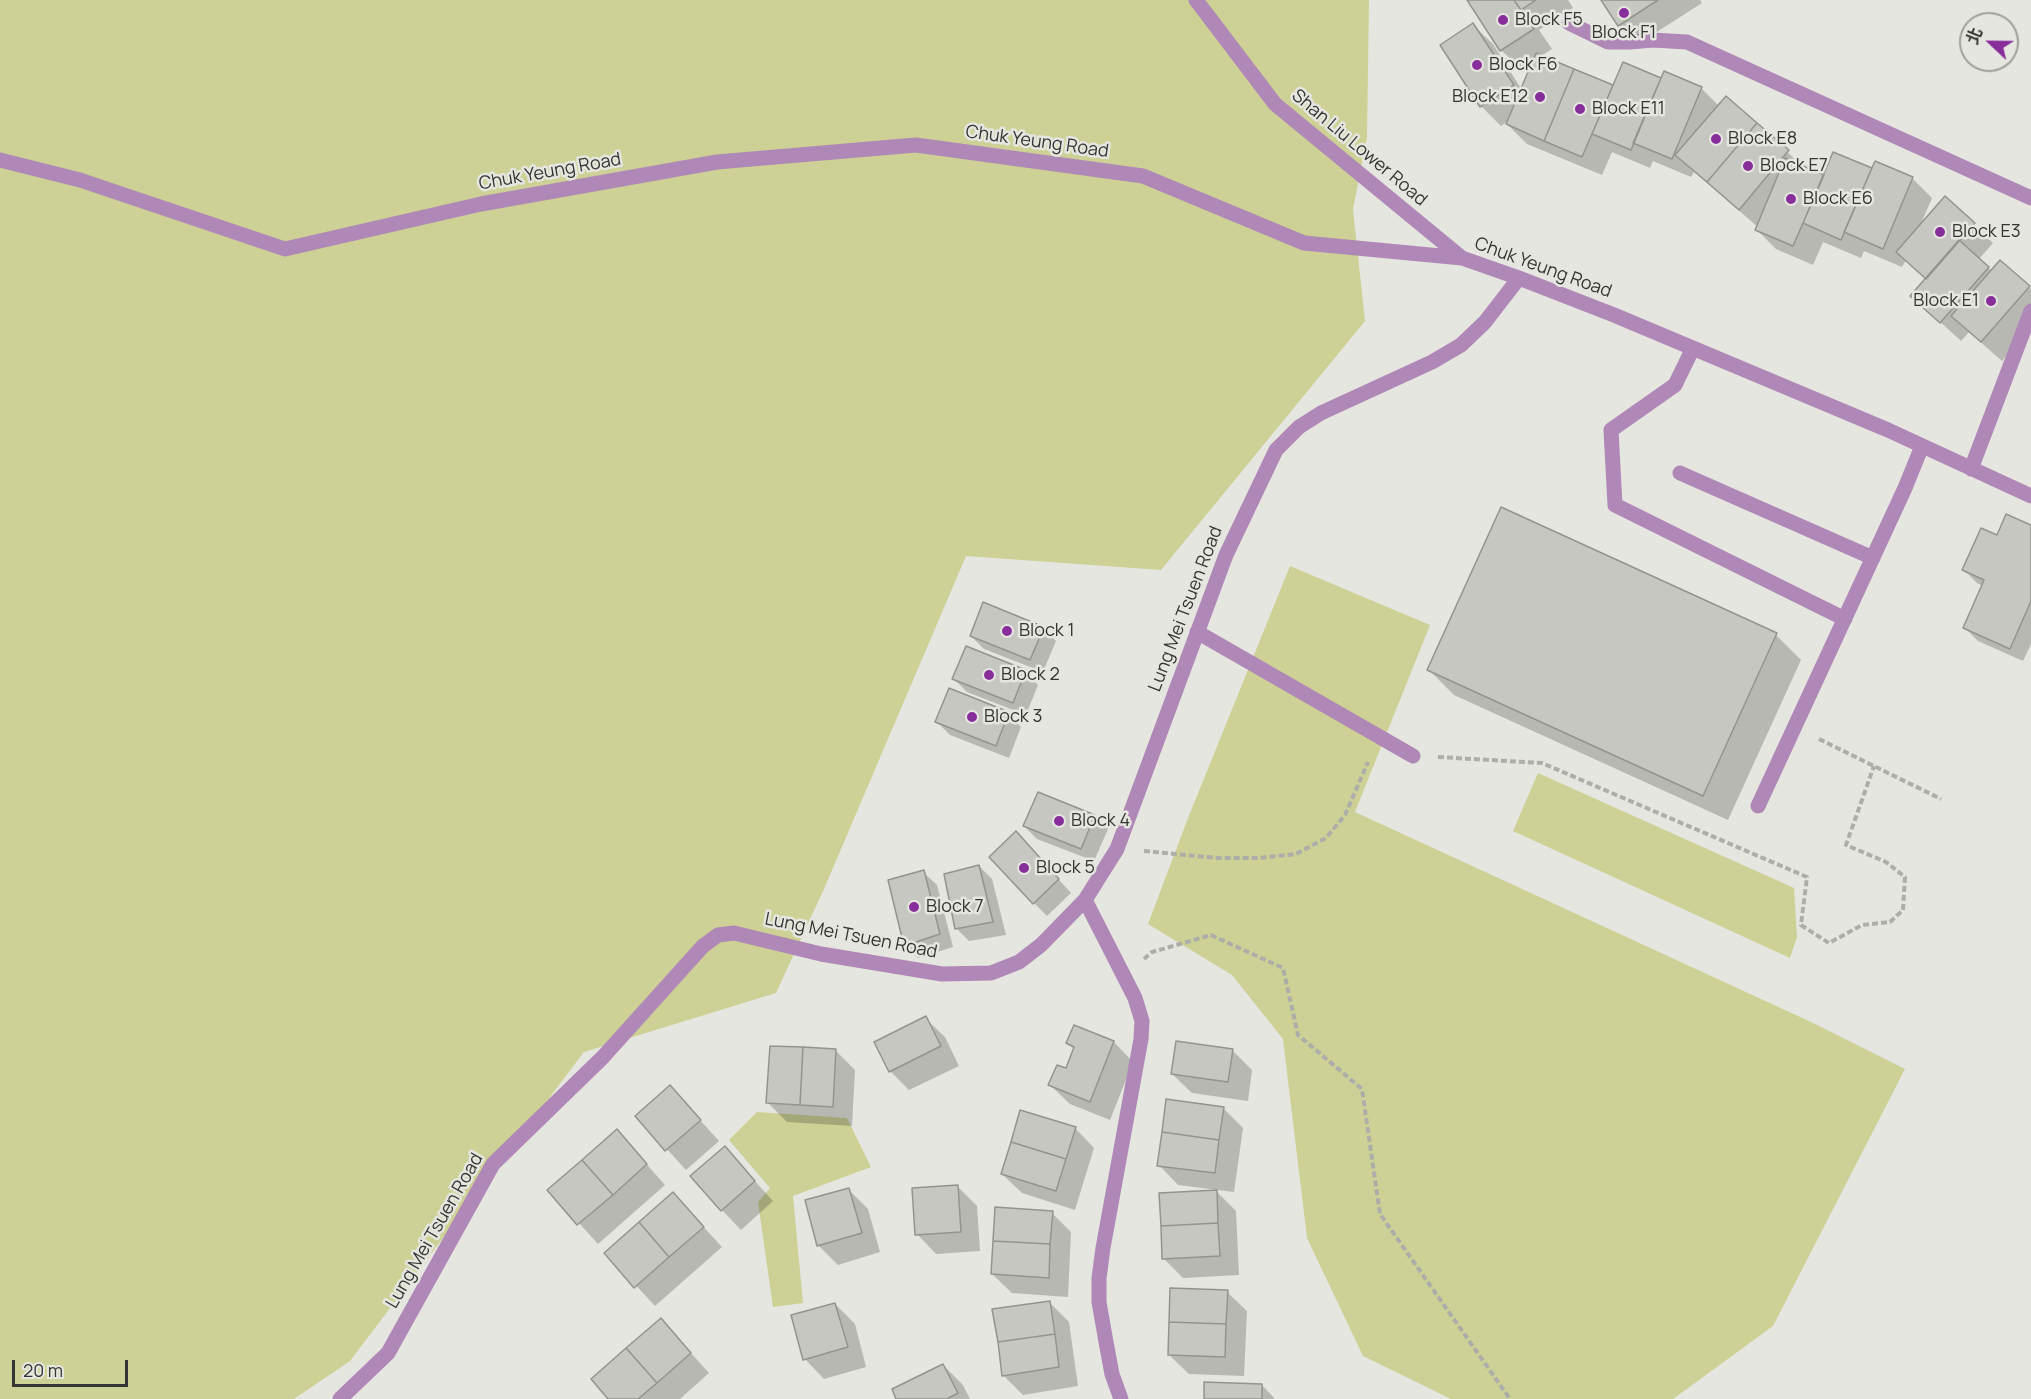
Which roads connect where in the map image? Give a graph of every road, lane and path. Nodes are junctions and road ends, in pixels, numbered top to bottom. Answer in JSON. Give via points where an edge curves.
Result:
{"nodes":[{"id":1,"x":1196,"y":0,"type":"edge"},
{"id":2,"x":1569,"y":23,"type":"dead end"},
{"id":3,"x":0,"y":160,"type":"edge"},
{"id":4,"x":2031,"y":198,"type":"edge"},
{"id":5,"x":1462,"y":258,"type":"junction"},
{"id":6,"x":1519,"y":278,"type":"junction"},
{"id":7,"x":2031,"y":310,"type":"edge"},
{"id":8,"x":1693,"y":348,"type":"junction"},
{"id":9,"x":1923,"y":446,"type":"junction"},
{"id":10,"x":1971,"y":469,"type":"junction"},
{"id":11,"x":1680,"y":473,"type":"dead end"},
{"id":12,"x":2031,"y":496,"type":"edge"},
{"id":13,"x":1873,"y":558,"type":"junction"},
{"id":14,"x":1845,"y":619,"type":"junction"},
{"id":15,"x":1197,"y":632,"type":"junction"},
{"id":16,"x":1794,"y":726,"type":"junction"},
{"id":17,"x":1380,"y":737,"type":"junction"},
{"id":18,"x":1413,"y":756,"type":"joint"},
{"id":19,"x":1874,"y":766,"type":"junction"},
{"id":20,"x":1941,"y":799,"type":"dead end"},
{"id":21,"x":1758,"y":806,"type":"dead end"},
{"id":22,"x":1118,"y":849,"type":"junction"},
{"id":23,"x":1085,"y":900,"type":"junction"},
{"id":24,"x":1124,"y":977,"type":"junction"},
{"id":25,"x":340,"y":1399,"type":"edge"},
{"id":26,"x":1121,"y":1399,"type":"edge"},
{"id":27,"x":1510,"y":1399,"type":"edge"}],
"edges":[{"from":1,"to":5,"type":"street","name":"Shan Liu Lower Road","via":[[1275,104]]},
{"from":2,"to":4,"type":"street","via":[[1608,42],[1687,42]]},
{"from":3,"to":5,"type":"street","name":"Chuk Yeung Road","via":[[80,180],[285,249],[481,204],[717,162],[916,146],[1143,176],[1304,243]]},
{"from":5,"to":6,"type":"street","name":"Chuk Yeung Road"},
{"from":6,"to":8,"type":"street","name":"Chuk Yeung Road"},
{"from":6,"to":15,"type":"street","name":"Lung Mei Tsuen Road","via":[[1485,322],[1461,345],[1321,413],[1299,427],[1276,450],[1226,555]]},
{"from":7,"to":10,"type":"street"},
{"from":8,"to":9,"type":"street","name":"Chuk Yeung Road"},
{"from":8,"to":14,"type":"street","via":[[1675,385],[1611,430],[1615,506]]},
{"from":9,"to":10,"type":"street","name":"Chuk Yeung Road"},
{"from":9,"to":13,"type":"street"},
{"from":10,"to":12,"type":"street","name":"Chuk Yeung Road"},
{"from":11,"to":13,"type":"street"},
{"from":13,"to":14,"type":"street"},
{"from":14,"to":16,"type":"street"},
{"from":15,"to":17,"type":"street"},
{"from":15,"to":22,"type":"street","name":"Lung Mei Tsuen Road"},
{"from":16,"to":19,"type":"path"},
{"from":16,"to":21,"type":"street"},
{"from":17,"to":18,"type":"street"},
{"from":17,"to":22,"type":"path","via":[[1345,815],[1326,838],[1296,855],[1217,858]]},
{"from":18,"to":19,"type":"path","via":[[1542,763],[1807,878],[1801,925],[1829,943],[1862,925],[1890,922],[1903,910],[1905,877],[1886,862],[1846,845]]},
{"from":19,"to":20,"type":"path"},
{"from":22,"to":23,"type":"street","name":"Lung Mei Tsuen Road"},
{"from":23,"to":24,"type":"street"},
{"from":23,"to":25,"type":"street","name":"Lung Mei Tsuen Road","via":[[1041,945],[1019,962],[991,973],[942,974],[821,954],[734,933],[718,935],[703,946],[603,1057],[493,1164],[388,1353]]},
{"from":24,"to":26,"type":"street","via":[[1141,1016],[1142,1032],[1099,1278],[1106,1342]]},
{"from":24,"to":27,"type":"path","via":[[1152,952],[1210,935],[1283,968],[1298,1035],[1362,1089],[1380,1214]]}]}
